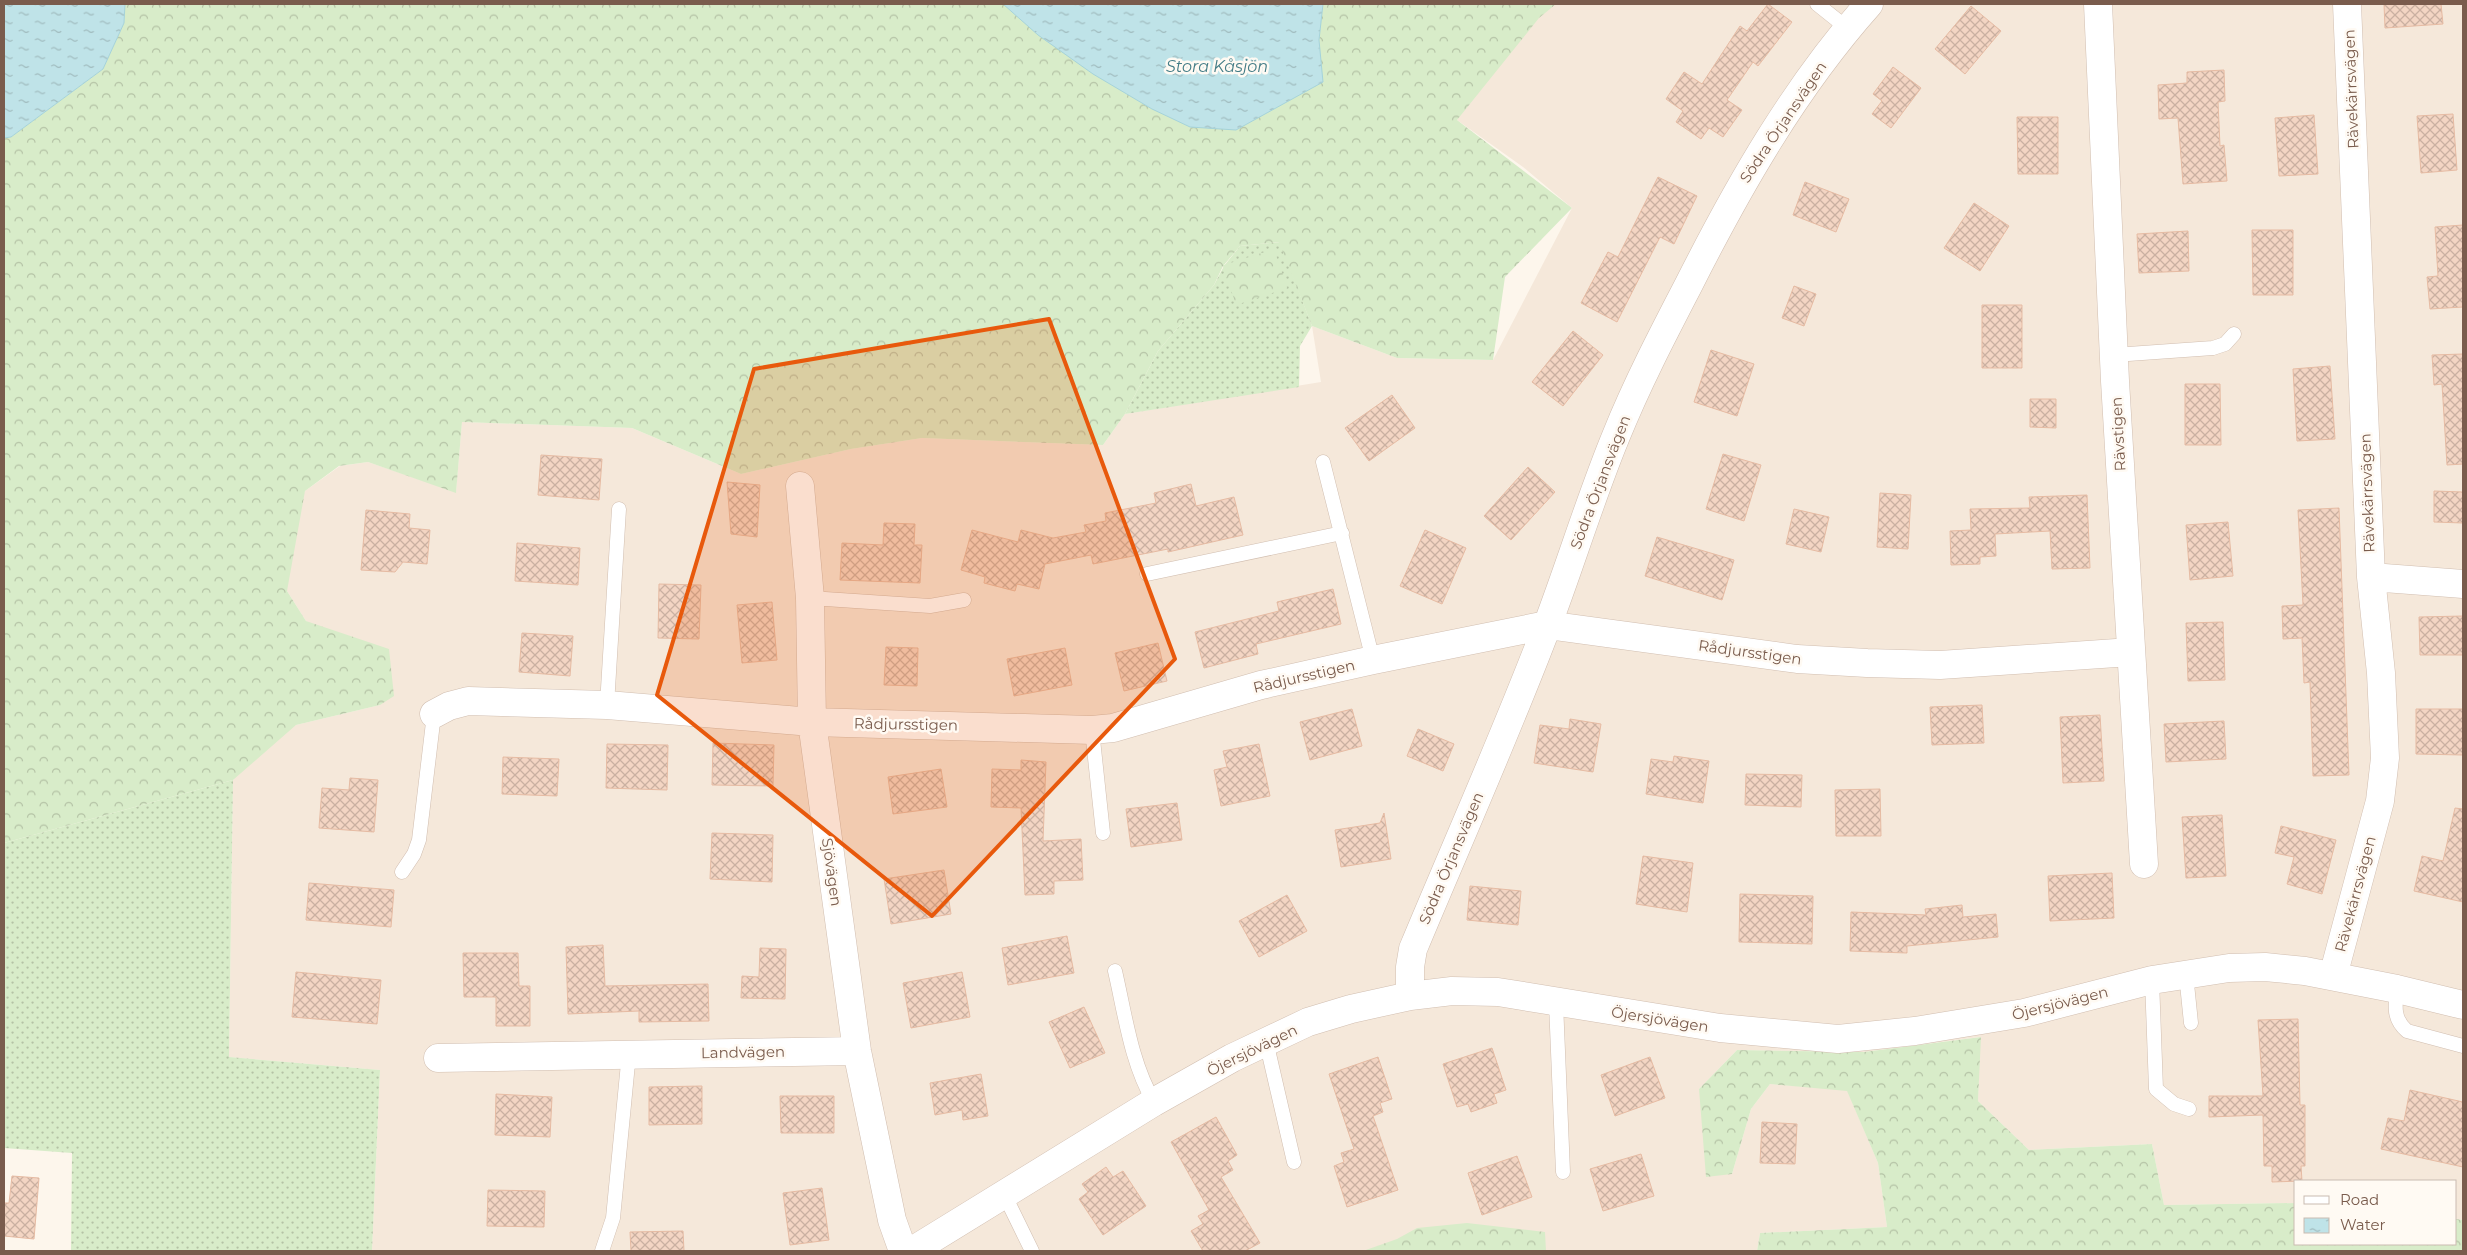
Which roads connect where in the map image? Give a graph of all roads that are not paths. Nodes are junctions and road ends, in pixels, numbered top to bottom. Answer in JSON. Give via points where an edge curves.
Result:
{"nodes":[{"id":1,"x":1817,"y":4,"type":"edge"},
{"id":2,"x":1868,"y":4,"type":"edge"},
{"id":3,"x":2098,"y":4,"type":"edge"},
{"id":4,"x":2347,"y":4,"type":"edge"},
{"id":5,"x":1848,"y":28,"type":"junction"},
{"id":6,"x":2234,"y":334,"type":"dead end"},
{"id":7,"x":2114,"y":355,"type":"junction"},
{"id":8,"x":1323,"y":462,"type":"dead end"},
{"id":9,"x":800,"y":486,"type":"dead end"},
{"id":10,"x":619,"y":509,"type":"dead end"},
{"id":11,"x":1342,"y":533,"type":"junction"},
{"id":12,"x":1147,"y":574,"type":"dead end"},
{"id":13,"x":2371,"y":577,"type":"junction"},
{"id":14,"x":2463,"y":584,"type":"edge"},
{"id":15,"x":810,"y":598,"type":"junction"},
{"id":16,"x":964,"y":600,"type":"dead end"},
{"id":17,"x":1548,"y":625,"type":"junction"},
{"id":18,"x":2131,"y":652,"type":"junction"},
{"id":19,"x":1373,"y":660,"type":"junction"},
{"id":20,"x":607,"y":705,"type":"junction"},
{"id":21,"x":434,"y":714,"type":"joint"},
{"id":22,"x":812,"y":722,"type":"junction"},
{"id":23,"x":1092,"y":730,"type":"junction"},
{"id":24,"x":1103,"y":833,"type":"dead end"},
{"id":25,"x":2144,"y":864,"type":"dead end"},
{"id":26,"x":402,"y":872,"type":"dead end"},
{"id":27,"x":1115,"y":971,"type":"dead end"},
{"id":28,"x":2186,"y":974,"type":"junction"},
{"id":29,"x":2333,"y":976,"type":"junction"},
{"id":30,"x":2152,"y":980,"type":"junction"},
{"id":31,"x":2397,"y":989,"type":"junction"},
{"id":32,"x":1410,"y":996,"type":"junction"},
{"id":33,"x":1556,"y":1003,"type":"junction"},
{"id":34,"x":2463,"y":1005,"type":"edge"},
{"id":35,"x":2191,"y":1023,"type":"dead end"},
{"id":36,"x":1266,"y":1041,"type":"junction"},
{"id":37,"x":2463,"y":1046,"type":"edge"},
{"id":38,"x":857,"y":1051,"type":"junction"},
{"id":39,"x":630,"y":1053,"type":"junction"},
{"id":40,"x":438,"y":1058,"type":"dead end"},
{"id":41,"x":1154,"y":1102,"type":"junction"},
{"id":42,"x":2189,"y":1109,"type":"dead end"},
{"id":43,"x":1294,"y":1162,"type":"dead end"},
{"id":44,"x":1563,"y":1172,"type":"dead end"},
{"id":45,"x":1001,"y":1198,"type":"junction"},
{"id":46,"x":602,"y":1251,"type":"edge"},
{"id":47,"x":903,"y":1251,"type":"edge"},
{"id":48,"x":912,"y":1251,"type":"edge"},
{"id":49,"x":1032,"y":1251,"type":"edge"}],
"edges":[{"from":1,"to":5,"type":"lane"},
{"from":2,"to":5,"type":"street","name":"Södra Örjansvägen"},
{"from":3,"to":7,"type":"street","name":"Rävstigen"},
{"from":4,"to":13,"type":"street","name":"Rävekärrsvägen"},
{"from":5,"to":17,"type":"street","name":"Södra Örjansvägen","via":[[1783,118],[1731,202],[1671,318],[1616,434]]},
{"from":6,"to":7,"type":"lane","via":[[2225,344],[2213,348]]},
{"from":7,"to":18,"type":"street","name":"Rävstigen"},
{"from":8,"to":11,"type":"lane","name":"Rådjursstigen"},
{"from":9,"to":15,"type":"street","name":"Sjövägen"},
{"from":10,"to":20,"type":"lane"},
{"from":11,"to":12,"type":"lane"},
{"from":11,"to":19,"type":"lane","name":"Rådjursstigen"},
{"from":13,"to":14,"type":"street"},
{"from":13,"to":29,"type":"street","name":"Rävekärrsvägen","via":[[2381,673],[2384,782]]},
{"from":15,"to":16,"type":"lane","via":[[930,606]]},
{"from":15,"to":22,"type":"street","name":"Sjövägen"},
{"from":17,"to":18,"type":"street","name":"Rådjursstigen","via":[[1796,659],[1867,664],[1940,665]]},
{"from":17,"to":19,"type":"street","name":"Rådjursstigen"},
{"from":17,"to":32,"type":"street","name":"Södra Örjansvägen","via":[[1413,948]]},
{"from":18,"to":25,"type":"street","name":"Rävstigen"},
{"from":19,"to":23,"type":"street","name":"Rådjursstigen","via":[[1261,685],[1113,728]]},
{"from":20,"to":21,"type":"street","name":"Rådjursstigen","via":[[468,701]]},
{"from":20,"to":22,"type":"street","name":"Rådjursstigen"},
{"from":21,"to":26,"type":"lane","via":[[419,840]]},
{"from":22,"to":23,"type":"street","name":"Rådjursstigen"},
{"from":22,"to":38,"type":"street","name":"Sjövägen"},
{"from":23,"to":24,"type":"lane"},
{"from":27,"to":41,"type":"lane","via":[[1135,1055]]},
{"from":28,"to":29,"type":"street","name":"Öjersjövägen","via":[[2265,967]]},
{"from":28,"to":30,"type":"street","name":"Öjersjövägen"},
{"from":28,"to":35,"type":"lane"},
{"from":29,"to":31,"type":"street","name":"Öjersjövägen"},
{"from":30,"to":33,"type":"street","name":"Öjersjövägen","via":[[2024,1013],[1915,1031],[1838,1039],[1720,1028]]},
{"from":30,"to":42,"type":"lane","via":[[2156,1088],[2174,1104]]},
{"from":31,"to":34,"type":"street","name":"Öjersjövägen"},
{"from":31,"to":37,"type":"lane","via":[[2396,1019],[2400,1025],[2408,1031]]},
{"from":32,"to":33,"type":"street","name":"Öjersjövägen","via":[[1498,992]]},
{"from":32,"to":36,"type":"street","name":"Öjersjövägen","via":[[1308,1022]]},
{"from":33,"to":44,"type":"lane"},
{"from":36,"to":41,"type":"street","name":"Öjersjövägen"},
{"from":36,"to":43,"type":"lane"},
{"from":38,"to":39,"type":"street","name":"Landvägen"},
{"from":38,"to":47,"type":"street","name":"Sjövägen","via":[[892,1220]]},
{"from":39,"to":40,"type":"street","name":"Landvägen"},
{"from":39,"to":46,"type":"lane","via":[[614,1218]]},
{"from":41,"to":45,"type":"street","name":"Öjersjövägen"},
{"from":45,"to":48,"type":"street","name":"Öjersjövägen"},
{"from":45,"to":49,"type":"lane","via":[[1009,1204]]}]}
